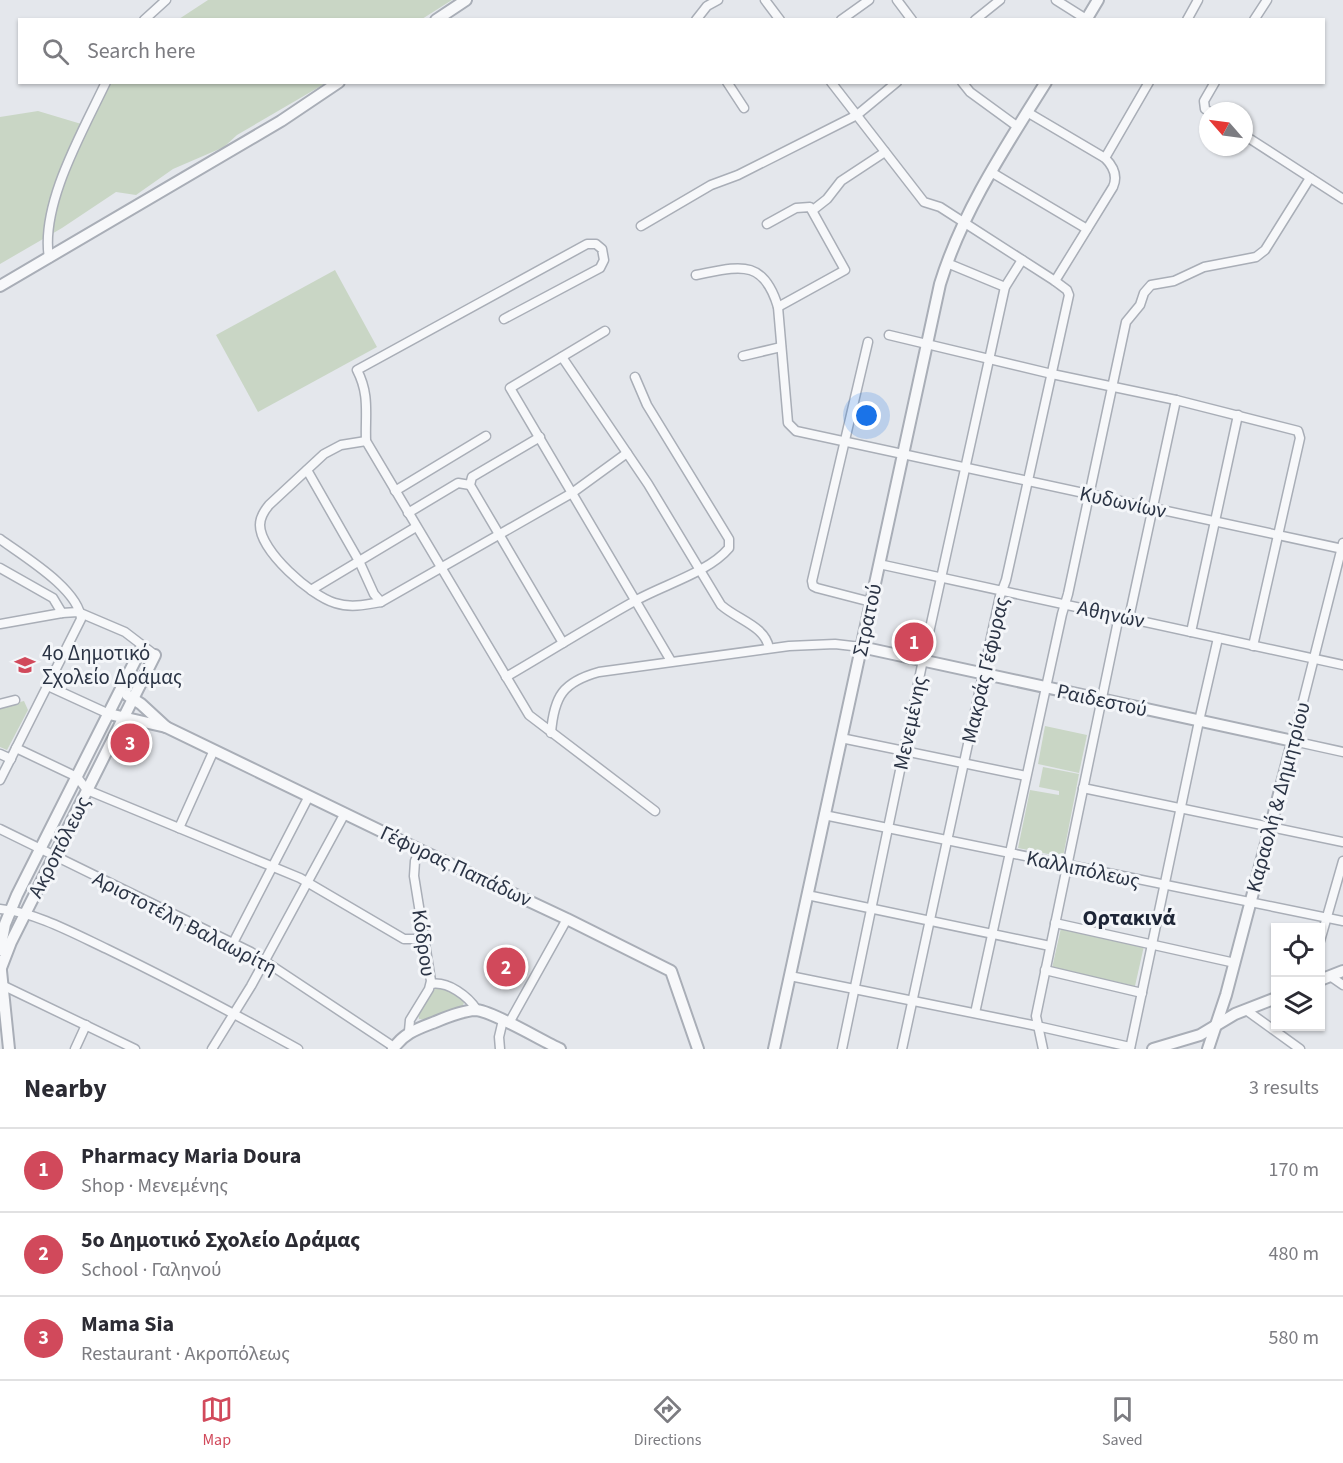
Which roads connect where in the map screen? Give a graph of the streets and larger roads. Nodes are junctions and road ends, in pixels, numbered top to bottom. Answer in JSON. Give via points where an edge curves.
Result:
{"nodes":[{"id":1,"x":166,"y":0,"type":"edge"},
{"id":2,"x":466,"y":0,"type":"edge"},
{"id":3,"x":718,"y":0,"type":"edge"},
{"id":4,"x":765,"y":0,"type":"edge"},
{"id":5,"x":868,"y":0,"type":"edge"},
{"id":6,"x":897,"y":0,"type":"edge"},
{"id":7,"x":1000,"y":0,"type":"edge"},
{"id":8,"x":1056,"y":0,"type":"edge"},
{"id":9,"x":1098,"y":0,"type":"edge"},
{"id":10,"x":1198,"y":0,"type":"edge"},
{"id":11,"x":1267,"y":0,"type":"edge"},
{"id":12,"x":146,"y":18,"type":"edge"},
{"id":13,"x":439,"y":18,"type":"edge"},
{"id":14,"x":698,"y":18,"type":"edge"},
{"id":15,"x":778,"y":18,"type":"edge"},
{"id":16,"x":845,"y":18,"type":"edge"},
{"id":17,"x":910,"y":18,"type":"edge"},
{"id":18,"x":978,"y":18,"type":"edge"},
{"id":19,"x":1084,"y":18,"type":"edge"},
{"id":20,"x":1087,"y":18,"type":"edge"},
{"id":21,"x":1187,"y":18,"type":"edge"},
{"id":22,"x":1255,"y":18,"type":"edge"},
{"id":23,"x":105,"y":84,"type":"edge"},
{"id":24,"x":336,"y":84,"type":"edge"},
{"id":25,"x":728,"y":84,"type":"edge"},
{"id":26,"x":833,"y":84,"type":"edge"},
{"id":27,"x":895,"y":84,"type":"edge"},
{"id":28,"x":964,"y":84,"type":"edge"},
{"id":29,"x":1045,"y":84,"type":"edge"},
{"id":30,"x":1148,"y":84,"type":"edge"},
{"id":31,"x":1214,"y":84,"type":"edge"},
{"id":32,"x":1204,"y":102,"type":"edge"},
{"id":33,"x":744,"y":108,"type":"dead end"},
{"id":34,"x":1027,"y":112,"type":"junction"},
{"id":35,"x":858,"y":115,"type":"junction"},
{"id":36,"x":1018,"y":127,"type":"junction"},
{"id":37,"x":1253,"y":141,"type":"edge"},
{"id":38,"x":885,"y":152,"type":"junction"},
{"id":39,"x":1105,"y":158,"type":"junction"},
{"id":40,"x":991,"y":172,"type":"junction"},
{"id":41,"x":1310,"y":178,"type":"junction"},
{"id":42,"x":1343,"y":199,"type":"edge"},
{"id":43,"x":813,"y":210,"type":"junction"},
{"id":44,"x":767,"y":224,"type":"dead end"},
{"id":45,"x":964,"y":224,"type":"junction"},
{"id":46,"x":641,"y":226,"type":"dead end"},
{"id":47,"x":1087,"y":229,"type":"junction"},
{"id":48,"x":49,"y":258,"type":"junction"},
{"id":49,"x":1022,"y":260,"type":"junction"},
{"id":50,"x":947,"y":263,"type":"junction"},
{"id":51,"x":696,"y":275,"type":"dead end"},
{"id":52,"x":1055,"y":281,"type":"junction"},
{"id":53,"x":0,"y":286,"type":"edge"},
{"id":54,"x":1005,"y":287,"type":"junction"},
{"id":55,"x":778,"y":307,"type":"junction"},
{"id":56,"x":504,"y":319,"type":"dead end"},
{"id":57,"x":604,"y":331,"type":"dead end"},
{"id":58,"x":889,"y":335,"type":"dead end"},
{"id":59,"x":868,"y":342,"type":"dead end"},
{"id":60,"x":927,"y":344,"type":"junction"},
{"id":61,"x":781,"y":347,"type":"junction"},
{"id":62,"x":743,"y":356,"type":"dead end"},
{"id":63,"x":562,"y":357,"type":"junction"},
{"id":64,"x":989,"y":359,"type":"junction"},
{"id":65,"x":1052,"y":374,"type":"junction"},
{"id":66,"x":635,"y":377,"type":"dead end"},
{"id":67,"x":1112,"y":387,"type":"junction"},
{"id":68,"x":1176,"y":400,"type":"junction"},
{"id":69,"x":1238,"y":415,"type":"junction"},
{"id":70,"x":486,"y":436,"type":"dead end"},
{"id":71,"x":540,"y":437,"type":"junction"},
{"id":72,"x":366,"y":441,"type":"junction"},
{"id":73,"x":845,"y":441,"type":"junction"},
{"id":74,"x":627,"y":453,"type":"junction"},
{"id":75,"x":903,"y":454,"type":"junction"},
{"id":76,"x":965,"y":468,"type":"junction"},
{"id":77,"x":307,"y":470,"type":"junction"},
{"id":78,"x":1028,"y":482,"type":"junction"},
{"id":79,"x":470,"y":485,"type":"junction"},
{"id":80,"x":395,"y":491,"type":"junction"},
{"id":81,"x":572,"y":493,"type":"junction"},
{"id":82,"x":1089,"y":495,"type":"junction"},
{"id":83,"x":1153,"y":509,"type":"junction"},
{"id":84,"x":408,"y":513,"type":"junction"},
{"id":85,"x":1215,"y":522,"type":"junction"},
{"id":86,"x":416,"y":527,"type":"junction"},
{"id":87,"x":498,"y":534,"type":"junction"},
{"id":88,"x":1278,"y":535,"type":"junction"},
{"id":89,"x":0,"y":539,"type":"edge"},
{"id":90,"x":1342,"y":547,"type":"edge"},
{"id":91,"x":359,"y":561,"type":"junction"},
{"id":92,"x":879,"y":564,"type":"junction"},
{"id":93,"x":0,"y":568,"type":"edge"},
{"id":94,"x":442,"y":568,"type":"junction"},
{"id":95,"x":700,"y":569,"type":"junction"},
{"id":96,"x":941,"y":577,"type":"junction"},
{"id":97,"x":311,"y":590,"type":"junction"},
{"id":98,"x":1002,"y":591,"type":"junction"},
{"id":99,"x":635,"y":600,"type":"junction"},
{"id":100,"x":381,"y":602,"type":"junction"},
{"id":101,"x":870,"y":602,"type":"junction"},
{"id":102,"x":1065,"y":604,"type":"junction"},
{"id":103,"x":62,"y":612,"type":"junction"},
{"id":104,"x":80,"y":613,"type":"junction"},
{"id":105,"x":1119,"y":616,"type":"junction"},
{"id":106,"x":1129,"y":618,"type":"junction"},
{"id":107,"x":0,"y":624,"type":"edge"},
{"id":108,"x":1191,"y":632,"type":"junction"},
{"id":109,"x":1218,"y":638,"type":"junction"},
{"id":110,"x":563,"y":643,"type":"junction"},
{"id":111,"x":1253,"y":646,"type":"junction"},
{"id":112,"x":142,"y":647,"type":"junction"},
{"id":113,"x":861,"y":647,"type":"junction"},
{"id":114,"x":769,"y":648,"type":"junction"},
{"id":115,"x":155,"y":655,"type":"joint"},
{"id":116,"x":1315,"y":659,"type":"junction"},
{"id":117,"x":923,"y":660,"type":"junction"},
{"id":118,"x":671,"y":661,"type":"junction"},
{"id":119,"x":1343,"y":665,"type":"edge"},
{"id":120,"x":984,"y":674,"type":"junction"},
{"id":121,"x":506,"y":676,"type":"junction"},
{"id":122,"x":48,"y":686,"type":"junction"},
{"id":123,"x":1045,"y":688,"type":"junction"},
{"id":124,"x":120,"y":692,"type":"junction"},
{"id":125,"x":133,"y":699,"type":"junction"},
{"id":126,"x":15,"y":700,"type":"dead end"},
{"id":127,"x":1101,"y":700,"type":"junction"},
{"id":128,"x":0,"y":704,"type":"edge"},
{"id":129,"x":109,"y":714,"type":"junction"},
{"id":130,"x":124,"y":718,"type":"junction"},
{"id":131,"x":1199,"y":721,"type":"junction"},
{"id":132,"x":166,"y":727,"type":"junction"},
{"id":133,"x":551,"y":733,"type":"junction"},
{"id":134,"x":841,"y":738,"type":"junction"},
{"id":135,"x":1293,"y":741,"type":"junction"},
{"id":136,"x":16,"y":748,"type":"junction"},
{"id":137,"x":214,"y":750,"type":"junction"},
{"id":138,"x":904,"y":751,"type":"junction"},
{"id":139,"x":1343,"y":752,"type":"edge"},
{"id":140,"x":0,"y":754,"type":"edge"},
{"id":141,"x":11,"y":759,"type":"junction"},
{"id":142,"x":964,"y":763,"type":"junction"},
{"id":143,"x":1026,"y":776,"type":"junction"},
{"id":144,"x":77,"y":777,"type":"junction"},
{"id":145,"x":0,"y":780,"type":"edge"},
{"id":146,"x":1083,"y":788,"type":"junction"},
{"id":147,"x":87,"y":790,"type":"junction"},
{"id":148,"x":309,"y":796,"type":"junction"},
{"id":149,"x":1180,"y":808,"type":"junction"},
{"id":150,"x":655,"y":811,"type":"dead end"},
{"id":151,"x":345,"y":813,"type":"junction"},
{"id":152,"x":824,"y":814,"type":"junction"},
{"id":153,"x":1270,"y":827,"type":"junction"},
{"id":154,"x":180,"y":828,"type":"junction"},
{"id":155,"x":888,"y":828,"type":"junction"},
{"id":156,"x":0,"y":829,"type":"edge"},
{"id":157,"x":947,"y":840,"type":"junction"},
{"id":158,"x":1343,"y":842,"type":"edge"},
{"id":159,"x":40,"y":849,"type":"junction"},
{"id":160,"x":420,"y":850,"type":"junction"},
{"id":161,"x":1009,"y":853,"type":"junction"},
{"id":162,"x":54,"y":856,"type":"junction"},
{"id":163,"x":1343,"y":861,"type":"edge"},
{"id":164,"x":1067,"y":865,"type":"junction"},
{"id":165,"x":272,"y":867,"type":"junction"},
{"id":166,"x":307,"y":883,"type":"junction"},
{"id":167,"x":1164,"y":885,"type":"junction"},
{"id":168,"x":807,"y":895,"type":"junction"},
{"id":169,"x":1251,"y":903,"type":"junction"},
{"id":170,"x":872,"y":908,"type":"junction"},
{"id":171,"x":5,"y":909,"type":"edge"},
{"id":172,"x":25,"y":915,"type":"junction"},
{"id":173,"x":1327,"y":918,"type":"junction"},
{"id":174,"x":567,"y":919,"type":"junction"},
{"id":175,"x":930,"y":921,"type":"junction"},
{"id":176,"x":1343,"y":921,"type":"edge"},
{"id":177,"x":1055,"y":923,"type":"junction"},
{"id":178,"x":1325,"y":925,"type":"edge"},
{"id":179,"x":992,"y":933,"type":"junction"},
{"id":180,"x":424,"y":939,"type":"junction"},
{"id":181,"x":233,"y":942,"type":"junction"},
{"id":182,"x":1151,"y":945,"type":"junction"},
{"id":183,"x":1050,"y":946,"type":"junction"},
{"id":184,"x":0,"y":950,"type":"edge"},
{"id":185,"x":0,"y":960,"type":"edge"},
{"id":186,"x":265,"y":961,"type":"junction"},
{"id":187,"x":1235,"y":963,"type":"junction"},
{"id":188,"x":1,"y":968,"type":"edge"},
{"id":189,"x":1045,"y":970,"type":"junction"},
{"id":190,"x":1343,"y":971,"type":"edge"},
{"id":191,"x":790,"y":976,"type":"junction"},
{"id":192,"x":1325,"y":978,"type":"edge"},
{"id":193,"x":431,"y":984,"type":"junction"},
{"id":194,"x":2,"y":985,"type":"junction"},
{"id":195,"x":1343,"y":986,"type":"edge"},
{"id":196,"x":855,"y":989,"type":"junction"},
{"id":197,"x":1142,"y":993,"type":"junction"},
{"id":198,"x":913,"y":1000,"type":"junction"},
{"id":199,"x":1271,"y":1000,"type":"edge"},
{"id":200,"x":477,"y":1010,"type":"junction"},
{"id":201,"x":1246,"y":1010,"type":"junction"},
{"id":202,"x":234,"y":1013,"type":"junction"},
{"id":203,"x":975,"y":1013,"type":"junction"},
{"id":204,"x":506,"y":1022,"type":"junction"},
{"id":205,"x":86,"y":1025,"type":"junction"},
{"id":206,"x":1216,"y":1025,"type":"junction"},
{"id":207,"x":1037,"y":1026,"type":"junction"},
{"id":208,"x":409,"y":1031,"type":"junction"},
{"id":209,"x":294,"y":1048,"type":"edge"},
{"id":210,"x":393,"y":1048,"type":"edge"},
{"id":211,"x":1130,"y":1048,"type":"edge"},
{"id":212,"x":9,"y":1049,"type":"edge"},
{"id":213,"x":75,"y":1049,"type":"edge"},
{"id":214,"x":135,"y":1049,"type":"edge"},
{"id":215,"x":212,"y":1049,"type":"edge"},
{"id":216,"x":500,"y":1049,"type":"edge"},
{"id":217,"x":560,"y":1049,"type":"edge"},
{"id":218,"x":698,"y":1049,"type":"edge"},
{"id":219,"x":774,"y":1049,"type":"edge"},
{"id":220,"x":842,"y":1049,"type":"edge"},
{"id":221,"x":902,"y":1049,"type":"edge"},
{"id":222,"x":1043,"y":1049,"type":"edge"},
{"id":223,"x":1153,"y":1049,"type":"edge"},
{"id":224,"x":1208,"y":1049,"type":"edge"},
{"id":225,"x":1300,"y":1049,"type":"edge"}],
"edges":[{"from":1,"to":12,"type":"street"},
{"from":2,"to":13,"type":"street"},
{"from":3,"to":14,"type":"street"},
{"from":4,"to":15,"type":"street"},
{"from":5,"to":16,"type":"street"},
{"from":6,"to":17,"type":"street"},
{"from":7,"to":18,"type":"street"},
{"from":8,"to":19,"type":"street"},
{"from":9,"to":20,"type":"street"},
{"from":10,"to":21,"type":"street"},
{"from":11,"to":22,"type":"street"},
{"from":23,"to":48,"type":"street","via":[[68,162],[49,218]]},
{"from":24,"to":48,"type":"street","via":[[281,121]]},
{"from":25,"to":33,"type":"street"},
{"from":26,"to":35,"type":"street"},
{"from":27,"to":35,"type":"street"},
{"from":28,"to":36,"type":"street"},
{"from":29,"to":34,"type":"street","name":"Στρατού"},
{"from":30,"to":39,"type":"street"},
{"from":31,"to":32,"type":"street"},
{"from":34,"to":36,"type":"street","name":"Στρατού"},
{"from":34,"to":39,"type":"street"},
{"from":35,"to":38,"type":"street"},
{"from":35,"to":46,"type":"street","via":[[711,185]]},
{"from":36,"to":40,"type":"street","name":"Στρατού"},
{"from":37,"to":41,"type":"street"},
{"from":38,"to":43,"type":"street","via":[[841,181]]},
{"from":38,"to":45,"type":"street","via":[[924,202],[940,207]]},
{"from":39,"to":47,"type":"street","via":[[1114,171],[1115,183]]},
{"from":40,"to":45,"type":"street","name":"Στρατού"},
{"from":40,"to":47,"type":"street"},
{"from":41,"to":42,"type":"street"},
{"from":41,"to":67,"type":"street","via":[[1265,250],[1256,257],[1204,267],[1174,281],[1151,285],[1126,322]]},
{"from":43,"to":44,"type":"street","via":[[807,206],[796,208]]},
{"from":43,"to":55,"type":"street","via":[[845,270]]},
{"from":45,"to":49,"type":"street"},
{"from":45,"to":50,"type":"street","name":"Στρατού"},
{"from":47,"to":52,"type":"street"},
{"from":48,"to":53,"type":"street"},
{"from":49,"to":52,"type":"street"},
{"from":49,"to":54,"type":"street","name":"Μενεμένης"},
{"from":50,"to":54,"type":"street"},
{"from":50,"to":60,"type":"street","name":"Στρατού"},
{"from":51,"to":55,"type":"street","via":[[754,270],[762,276]]},
{"from":52,"to":65,"type":"street","name":"Μακράς Γέφυρας","via":[[1068,292],[1068,298]]},
{"from":54,"to":64,"type":"street","name":"Μενεμένης"},
{"from":55,"to":61,"type":"street"},
{"from":56,"to":72,"type":"street","via":[[600,268],[604,260],[602,249],[587,244],[357,369],[368,399]]},
{"from":57,"to":63,"type":"street"},
{"from":58,"to":60,"type":"street"},
{"from":59,"to":73,"type":"street"},
{"from":60,"to":64,"type":"street"},
{"from":60,"to":75,"type":"street","name":"Στρατού"},
{"from":61,"to":62,"type":"street"},
{"from":61,"to":73,"type":"street","name":"Κυδωνίων","via":[[790,426],[799,432]]},
{"from":63,"to":71,"type":"street","via":[[510,388]]},
{"from":63,"to":74,"type":"street"},
{"from":64,"to":65,"type":"street"},
{"from":64,"to":76,"type":"street","name":"Μενεμένης"},
{"from":65,"to":67,"type":"street"},
{"from":65,"to":78,"type":"street","name":"Μακράς Γέφυρας"},
{"from":66,"to":95,"type":"street","via":[[647,405],[729,539],[724,555]]},
{"from":67,"to":68,"type":"street"},
{"from":67,"to":82,"type":"street"},
{"from":68,"to":69,"type":"street"},
{"from":68,"to":83,"type":"street"},
{"from":69,"to":85,"type":"street"},
{"from":69,"to":88,"type":"street","via":[[1300,433]]},
{"from":70,"to":80,"type":"street"},
{"from":71,"to":79,"type":"street","via":[[472,477]]},
{"from":71,"to":81,"type":"street"},
{"from":72,"to":77,"type":"street","via":[[341,445]]},
{"from":72,"to":80,"type":"street"},
{"from":73,"to":75,"type":"street","name":"Κυδωνίων"},
{"from":73,"to":101,"type":"street","via":[[813,586]]},
{"from":74,"to":81,"type":"street"},
{"from":74,"to":95,"type":"street"},
{"from":75,"to":76,"type":"street","name":"Κυδωνίων"},
{"from":75,"to":92,"type":"street","name":"Στρατού"},
{"from":76,"to":78,"type":"street","name":"Κυδωνίων"},
{"from":76,"to":96,"type":"street","name":"Μενεμένης"},
{"from":77,"to":91,"type":"street"},
{"from":77,"to":97,"type":"street","via":[[269,505],[260,526],[264,543],[277,560]]},
{"from":78,"to":82,"type":"street","name":"Κυδωνίων"},
{"from":78,"to":98,"type":"street","name":"Μακράς Γέφυρας"},
{"from":79,"to":84,"type":"street","via":[[458,483]]},
{"from":79,"to":87,"type":"street"},
{"from":80,"to":84,"type":"street"},
{"from":81,"to":87,"type":"street"},
{"from":81,"to":99,"type":"street"},
{"from":82,"to":83,"type":"street","name":"Κυδωνίων"},
{"from":82,"to":102,"type":"street"},
{"from":83,"to":85,"type":"street","name":"Κυδωνίων"},
{"from":83,"to":106,"type":"street"},
{"from":84,"to":86,"type":"street"},
{"from":85,"to":88,"type":"street","name":"Κυδωνίων"},
{"from":85,"to":108,"type":"street"},
{"from":86,"to":91,"type":"street"},
{"from":86,"to":94,"type":"street"},
{"from":87,"to":94,"type":"street"},
{"from":87,"to":110,"type":"street"},
{"from":88,"to":90,"type":"street","name":"Κυδωνίων"},
{"from":88,"to":111,"type":"street"},
{"from":89,"to":104,"type":"street","via":[[59,585]]},
{"from":90,"to":116,"type":"street","name":"Καραολή & Δημητρίου"},
{"from":91,"to":97,"type":"street"},
{"from":91,"to":100,"type":"street"},
{"from":92,"to":96,"type":"street","name":"Αθηνών"},
{"from":92,"to":101,"type":"street","name":"Στρατού"},
{"from":93,"to":103,"type":"street","via":[[53,598]]},
{"from":94,"to":100,"type":"street"},
{"from":94,"to":121,"type":"street"},
{"from":95,"to":99,"type":"street"},
{"from":95,"to":114,"type":"street","via":[[721,605],[762,632]]},
{"from":96,"to":98,"type":"street","name":"Αθηνών"},
{"from":96,"to":117,"type":"street","name":"Μενεμένης"},
{"from":97,"to":100,"type":"street","via":[[345,606]]},
{"from":98,"to":102,"type":"street","name":"Αθηνών"},
{"from":98,"to":120,"type":"street","name":"Μακράς Γέφυρας"},
{"from":99,"to":110,"type":"street"},
{"from":99,"to":118,"type":"street"},
{"from":101,"to":113,"type":"street","name":"Στρατού"},
{"from":102,"to":105,"type":"street","name":"Αθηνών"},
{"from":102,"to":123,"type":"street"},
{"from":103,"to":104,"type":"street"},
{"from":103,"to":107,"type":"street"},
{"from":104,"to":112,"type":"street","via":[[125,632]]},
{"from":104,"to":122,"type":"street","via":[[80,622]]},
{"from":105,"to":106,"type":"street","name":"Αθηνών"},
{"from":105,"to":127,"type":"street"},
{"from":106,"to":108,"type":"street","name":"Αθηνών"},
{"from":108,"to":109,"type":"street","name":"Αθηνών"},
{"from":109,"to":111,"type":"street","name":"Αθηνών"},
{"from":109,"to":131,"type":"street"},
{"from":110,"to":121,"type":"street"},
{"from":111,"to":116,"type":"street","name":"Αθηνών"},
{"from":112,"to":115,"type":"street"},
{"from":112,"to":124,"type":"street"},
{"from":113,"to":114,"type":"street","via":[[835,644]]},
{"from":113,"to":117,"type":"street","name":"Ραιδεστού"},
{"from":113,"to":134,"type":"street","name":"Στρατού"},
{"from":114,"to":118,"type":"street"},
{"from":115,"to":125,"type":"street","name":"Ακροπόλεως"},
{"from":116,"to":119,"type":"street","name":"Αθηνών"},
{"from":116,"to":135,"type":"street","name":"Καραολή & Δημητρίου"},
{"from":117,"to":120,"type":"street","name":"Ραιδεστού"},
{"from":117,"to":138,"type":"street","name":"Μενεμένης"},
{"from":118,"to":133,"type":"street","via":[[584,676],[561,693],[555,704]]},
{"from":120,"to":123,"type":"street","name":"Ραιδεστού"},
{"from":120,"to":142,"type":"street","name":"Μακράς Γέφυρας"},
{"from":121,"to":133,"type":"street","via":[[529,715]]},
{"from":122,"to":129,"type":"street"},
{"from":122,"to":136,"type":"street"},
{"from":123,"to":127,"type":"street","name":"Ραιδεστού"},
{"from":123,"to":143,"type":"street"},
{"from":124,"to":125,"type":"street"},
{"from":124,"to":129,"type":"street"},
{"from":125,"to":130,"type":"street","name":"Ακροπόλεως"},
{"from":125,"to":132,"type":"street"},
{"from":126,"to":128,"type":"street"},
{"from":127,"to":131,"type":"street","name":"Ραιδεστού"},
{"from":127,"to":146,"type":"street"},
{"from":129,"to":130,"type":"street"},
{"from":129,"to":144,"type":"street"},
{"from":130,"to":132,"type":"street"},
{"from":130,"to":147,"type":"street","name":"Ακροπόλεως"},
{"from":131,"to":135,"type":"street","name":"Ραιδεστού"},
{"from":131,"to":149,"type":"street"},
{"from":132,"to":137,"type":"street","name":"Γέφυρας Παπάδων"},
{"from":133,"to":150,"type":"street"},
{"from":134,"to":138,"type":"street"},
{"from":134,"to":152,"type":"street","name":"Στρατού"},
{"from":135,"to":139,"type":"street","name":"Ραιδεστού"},
{"from":135,"to":153,"type":"street","name":"Καραολή & Δημητρίου"},
{"from":136,"to":141,"type":"street"},
{"from":136,"to":144,"type":"street"},
{"from":137,"to":148,"type":"street","name":"Γέφυρας Παπάδων"},
{"from":137,"to":154,"type":"street"},
{"from":138,"to":142,"type":"street"},
{"from":138,"to":155,"type":"street","name":"Μενεμένης"},
{"from":140,"to":141,"type":"street"},
{"from":141,"to":145,"type":"street"},
{"from":142,"to":143,"type":"street"},
{"from":142,"to":157,"type":"street","name":"Μακράς Γέφυρας"},
{"from":143,"to":161,"type":"street"},
{"from":144,"to":147,"type":"street"},
{"from":144,"to":159,"type":"street"},
{"from":146,"to":149,"type":"street"},
{"from":146,"to":164,"type":"street"},
{"from":147,"to":154,"type":"street"},
{"from":147,"to":162,"type":"street","name":"Ακροπόλεως"},
{"from":148,"to":151,"type":"street","name":"Γέφυρας Παπάδων"},
{"from":148,"to":165,"type":"street"},
{"from":149,"to":153,"type":"street"},
{"from":149,"to":167,"type":"street"},
{"from":151,"to":160,"type":"street","name":"Γέφυρας Παπάδων"},
{"from":151,"to":166,"type":"street"},
{"from":152,"to":155,"type":"street","name":"Καλλιπόλεως"},
{"from":152,"to":168,"type":"street","name":"Στρατού"},
{"from":153,"to":158,"type":"street"},
{"from":153,"to":169,"type":"street","name":"Καραολή & Δημητρίου"},
{"from":154,"to":165,"type":"street"},
{"from":155,"to":157,"type":"street","name":"Καλλιπόλεως"},
{"from":155,"to":170,"type":"street","name":"Μενεμένης"},
{"from":156,"to":159,"type":"street","name":"Αριστοτέλη Βαλαωρίτη"},
{"from":157,"to":161,"type":"street","name":"Καλλιπόλεως"},
{"from":157,"to":175,"type":"street","name":"Μακράς Γέφυρας"},
{"from":159,"to":162,"type":"street","name":"Αριστοτέλη Βαλαωρίτη"},
{"from":159,"to":171,"type":"street"},
{"from":160,"to":174,"type":"street","name":"Γέφυρας Παπάδων"},
{"from":160,"to":180,"type":"street","name":"Κόδρου","via":[[414,868]]},
{"from":161,"to":164,"type":"street","name":"Καλλιπόλεως"},
{"from":161,"to":179,"type":"street"},
{"from":162,"to":172,"type":"street","name":"Ακροπόλεως"},
{"from":162,"to":181,"type":"street","name":"Αριστοτέλη Βαλαωρίτη"},
{"from":163,"to":173,"type":"street"},
{"from":164,"to":167,"type":"street","name":"Καλλιπόλεως"},
{"from":164,"to":177,"type":"street"},
{"from":165,"to":166,"type":"street"},
{"from":165,"to":181,"type":"street"},
{"from":166,"to":180,"type":"street","via":[[404,939]]},
{"from":166,"to":186,"type":"street"},
{"from":167,"to":169,"type":"street","name":"Καλλιπόλεως"},
{"from":167,"to":182,"type":"street"},
{"from":168,"to":170,"type":"street"},
{"from":168,"to":191,"type":"street","name":"Στρατού"},
{"from":169,"to":173,"type":"street","name":"Καλλιπόλεως"},
{"from":169,"to":187,"type":"street","name":"Καραολή & Δημητρίου"},
{"from":170,"to":175,"type":"street"},
{"from":170,"to":196,"type":"street","name":"Μενεμένης"},
{"from":171,"to":172,"type":"street"},
{"from":171,"to":184,"type":"street"},
{"from":172,"to":188,"type":"street","name":"Ακροπόλεως"},
{"from":172,"to":202,"type":"street","via":[[83,938]]},
{"from":173,"to":176,"type":"street","name":"Καλλιπόλεως"},
{"from":173,"to":178,"type":"street"},
{"from":174,"to":204,"type":"street"},
{"from":174,"to":218,"type":"street","name":"Γέφυρας Παπάδων","via":[[671,971]]},
{"from":175,"to":179,"type":"street"},
{"from":175,"to":198,"type":"street","name":"Μακράς Γέφυρας"},
{"from":177,"to":182,"type":"street"},
{"from":177,"to":183,"type":"street"},
{"from":179,"to":183,"type":"street"},
{"from":179,"to":203,"type":"street"},
{"from":180,"to":193,"type":"street","name":"Κόδρου"},
{"from":181,"to":186,"type":"street","name":"Αριστοτέλη Βαλαωρίτη"},
{"from":182,"to":187,"type":"street"},
{"from":182,"to":197,"type":"street"},
{"from":183,"to":189,"type":"street"},
{"from":185,"to":188,"type":"street"},
{"from":186,"to":202,"type":"street"},
{"from":186,"to":210,"type":"street","name":"Αριστοτέλη Βαλαωρίτη"},
{"from":187,"to":206,"type":"street","name":"Καραολή & Δημητρίου"},
{"from":188,"to":194,"type":"street","name":"Ακροπόλεως"},
{"from":189,"to":197,"type":"street"},
{"from":189,"to":207,"type":"street"},
{"from":190,"to":192,"type":"street"},
{"from":191,"to":196,"type":"street"},
{"from":191,"to":219,"type":"street","name":"Στρατού"},
{"from":192,"to":195,"type":"street"},
{"from":193,"to":200,"type":"street","via":[[440,983],[466,996]]},
{"from":193,"to":208,"type":"street","name":"Κόδρου","via":[[410,1020]]},
{"from":194,"to":205,"type":"street"},
{"from":194,"to":212,"type":"street","name":"Ακροπόλεως"},
{"from":196,"to":198,"type":"street"},
{"from":196,"to":220,"type":"street","name":"Μενεμένης"},
{"from":197,"to":211,"type":"street"},
{"from":198,"to":203,"type":"street"},
{"from":198,"to":221,"type":"street","name":"Μακράς Γέφυρας"},
{"from":199,"to":201,"type":"street"},
{"from":200,"to":204,"type":"street"},
{"from":200,"to":208,"type":"street","name":"Κόδρου"},
{"from":201,"to":206,"type":"street"},
{"from":201,"to":225,"type":"street"},
{"from":202,"to":209,"type":"street"},
{"from":202,"to":215,"type":"street"},
{"from":203,"to":207,"type":"street"},
{"from":204,"to":216,"type":"street","via":[[498,1041]]},
{"from":204,"to":217,"type":"street"},
{"from":205,"to":213,"type":"street"},
{"from":205,"to":214,"type":"street"},
{"from":206,"to":223,"type":"street","via":[[1191,1038]]},
{"from":206,"to":224,"type":"street","name":"Καραολή & Δημητρίου"},
{"from":207,"to":211,"type":"street"},
{"from":207,"to":222,"type":"street"},
{"from":208,"to":210,"type":"street","name":"Κόδρου"}]}
